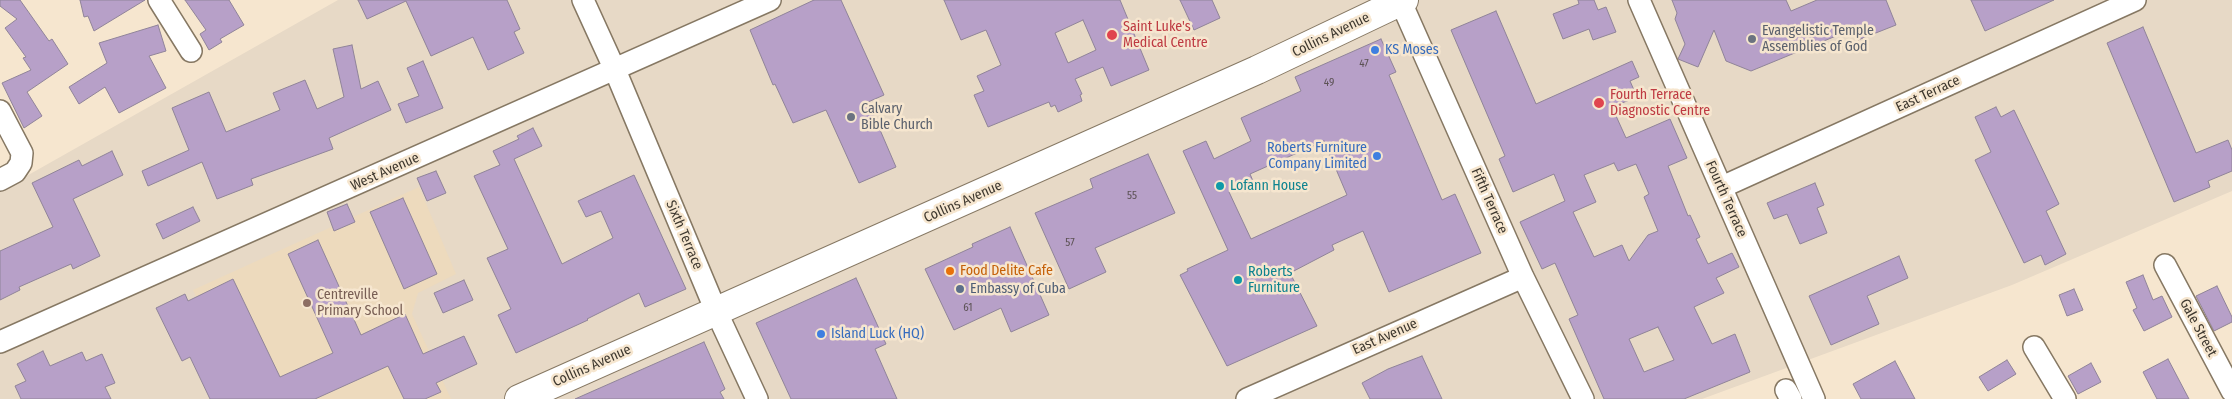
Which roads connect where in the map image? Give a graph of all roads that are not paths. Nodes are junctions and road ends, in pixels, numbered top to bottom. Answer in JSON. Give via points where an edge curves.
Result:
{"nodes":[{"id":1,"x":159,"y":0,"type":"edge"},
{"id":2,"x":582,"y":0,"type":"edge"},
{"id":3,"x":770,"y":0,"type":"edge"},
{"id":4,"x":1638,"y":0,"type":"edge"},
{"id":5,"x":2135,"y":0,"type":"edge"},
{"id":6,"x":1401,"y":1,"type":"edge"},
{"id":7,"x":191,"y":51,"type":"dead end"},
{"id":8,"x":615,"y":70,"type":"junction"},
{"id":9,"x":0,"y":111,"type":"edge"},
{"id":10,"x":0,"y":180,"type":"edge"},
{"id":11,"x":1722,"y":187,"type":"junction"},
{"id":12,"x":2165,"y":265,"type":"dead end"},
{"id":13,"x":1523,"y":277,"type":"junction"},
{"id":14,"x":716,"y":311,"type":"junction"},
{"id":15,"x":0,"y":342,"type":"edge"},
{"id":16,"x":2034,"y":347,"type":"dead end"},
{"id":17,"x":2232,"y":390,"type":"edge"},
{"id":18,"x":519,"y":399,"type":"edge"},
{"id":19,"x":757,"y":399,"type":"edge"},
{"id":20,"x":1247,"y":399,"type":"edge"},
{"id":21,"x":1583,"y":399,"type":"edge"},
{"id":22,"x":1814,"y":399,"type":"edge"},
{"id":23,"x":2064,"y":399,"type":"edge"}],
"edges":[{"from":1,"to":7,"type":"street"},
{"from":2,"to":8,"type":"street","name":"Sixth Terrace"},
{"from":3,"to":8,"type":"street","name":"West Avenue"},
{"from":4,"to":11,"type":"street","name":"Fourth Terrace"},
{"from":5,"to":11,"type":"street","name":"East Terrace"},
{"from":6,"to":13,"type":"street","name":"Fifth Terrace"},
{"from":6,"to":14,"type":"street","name":"Collins Avenue","via":[[1257,70]]},
{"from":8,"to":14,"type":"street","name":"Sixth Terrace"},
{"from":8,"to":15,"type":"street","name":"West Avenue"},
{"from":9,"to":10,"type":"street","via":[[22,153],[15,172]]},
{"from":11,"to":22,"type":"street","name":"Fourth Terrace"},
{"from":12,"to":17,"type":"street","name":"Gale Street"},
{"from":13,"to":20,"type":"street","name":"East Avenue"},
{"from":13,"to":21,"type":"street","name":"Fifth Terrace"},
{"from":14,"to":18,"type":"street","name":"Collins Avenue"},
{"from":14,"to":19,"type":"street","name":"Sixth Terrace"},
{"from":16,"to":23,"type":"street"}]}
